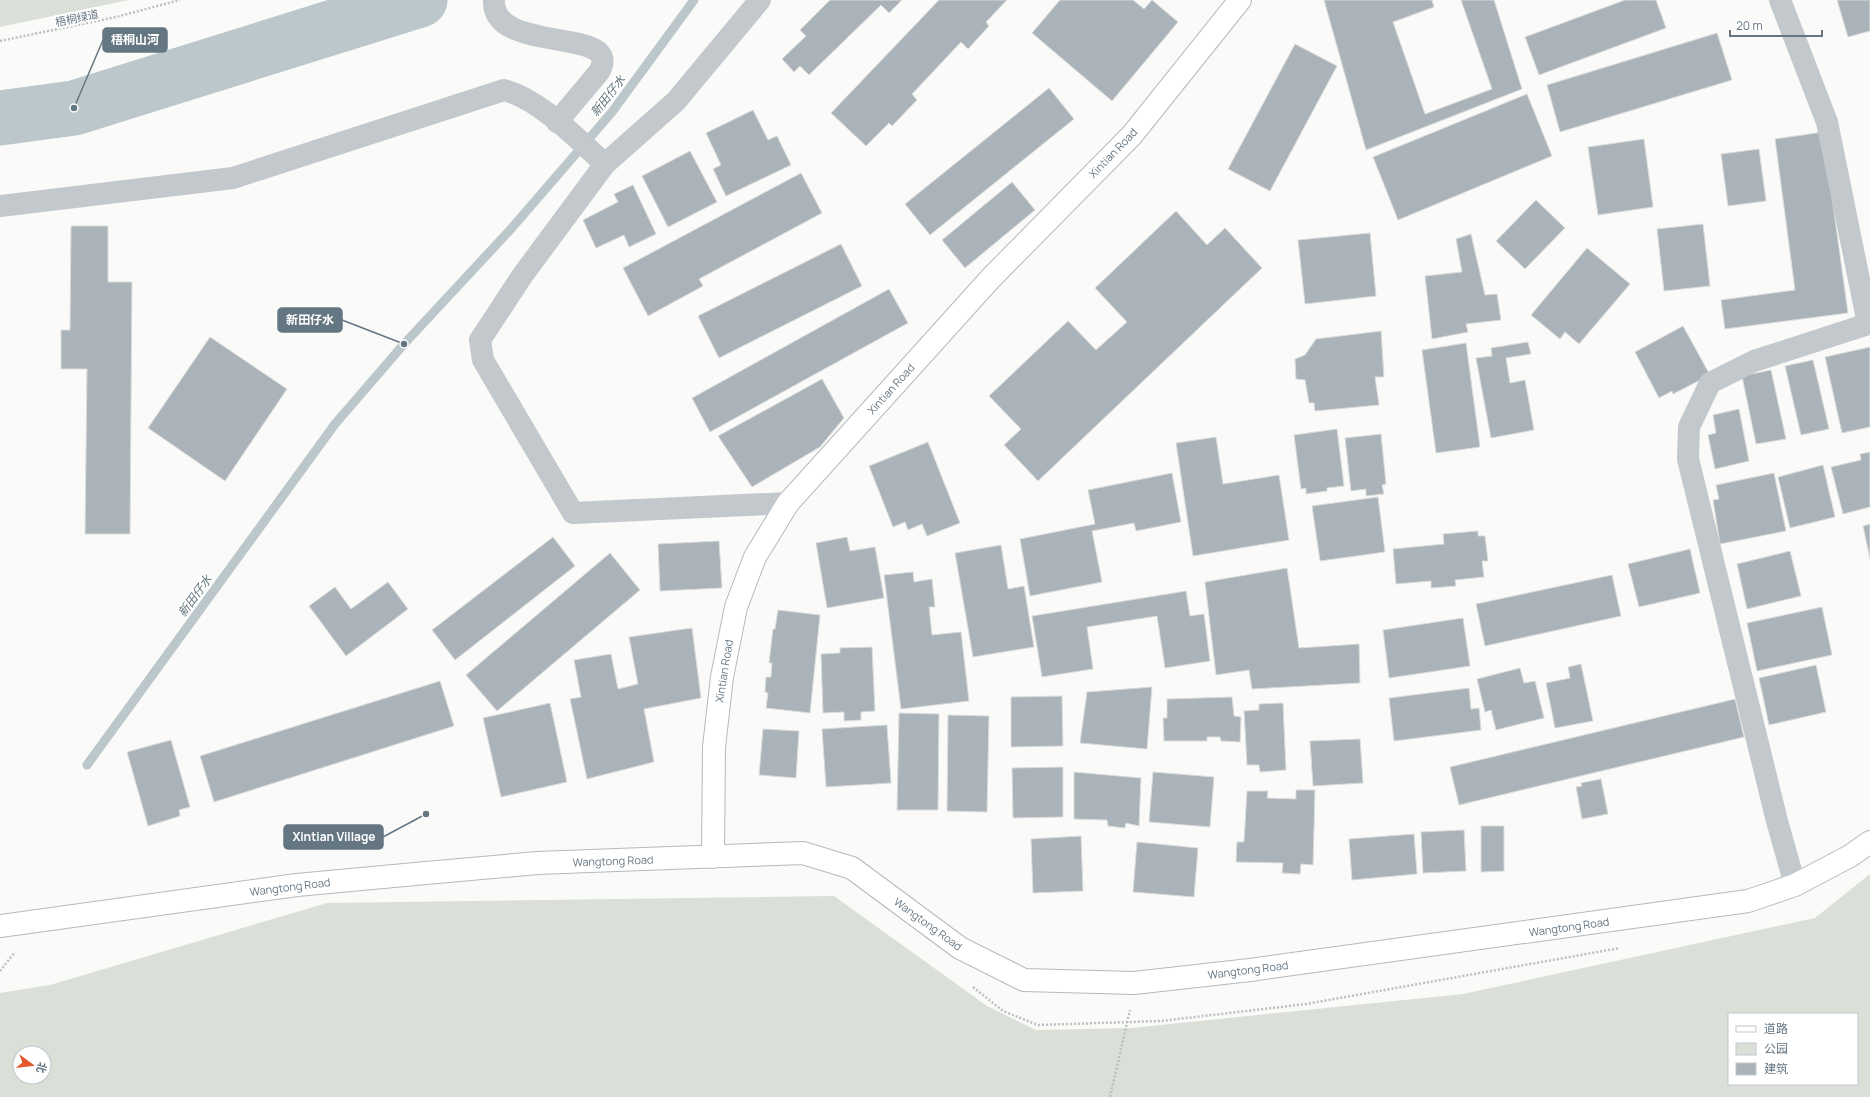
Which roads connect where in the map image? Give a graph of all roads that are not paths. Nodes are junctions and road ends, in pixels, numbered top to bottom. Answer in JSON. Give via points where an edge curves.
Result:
{"nodes":[{"id":1,"x":494,"y":0,"type":"edge"},
{"id":2,"x":760,"y":0,"type":"edge"},
{"id":3,"x":1240,"y":0,"type":"edge"},
{"id":4,"x":1780,"y":0,"type":"edge"},
{"id":5,"x":557,"y":122,"type":"junction"},
{"id":6,"x":605,"y":164,"type":"junction"},
{"id":7,"x":0,"y":206,"type":"edge"},
{"id":8,"x":1869,"y":324,"type":"edge"},
{"id":9,"x":788,"y":503,"type":"junction"},
{"id":10,"x":1870,"y":842,"type":"edge"},
{"id":11,"x":713,"y":857,"type":"junction"},
{"id":12,"x":1795,"y":885,"type":"junction"},
{"id":13,"x":0,"y":926,"type":"edge"}],
"edges":[{"from":1,"to":5,"type":"street","via":[[497,16],[502,23],[511,28],[597,49],[602,54],[603,65],[599,72]]},
{"from":2,"to":6,"type":"street","via":[[676,101]]},
{"from":3,"to":9,"type":"main road","name":"Xintian Road","via":[[1132,135],[990,278]]},
{"from":4,"to":8,"type":"street","via":[[1827,122]]},
{"from":5,"to":6,"type":"street"},
{"from":5,"to":7,"type":"street","via":[[518,94],[504,90],[233,178]]},
{"from":6,"to":9,"type":"street","via":[[522,276],[480,340],[483,360],[573,513]]},
{"from":8,"to":12,"type":"street","via":[[1754,361],[1710,384],[1689,427],[1688,459]]},
{"from":9,"to":11,"type":"main road","name":"Xintian Road","via":[[754,557],[736,607],[722,677],[714,746]]},
{"from":10,"to":12,"type":"main road","name":"Wangtong Road","via":[[1850,856]]},
{"from":11,"to":12,"type":"main road","name":"Wangtong Road","via":[[802,853],[852,868],[960,948],[1024,980],[1134,983],[1250,970],[1748,901]]},
{"from":11,"to":13,"type":"main road","name":"Wangtong Road","via":[[537,863],[297,885]]}]}
